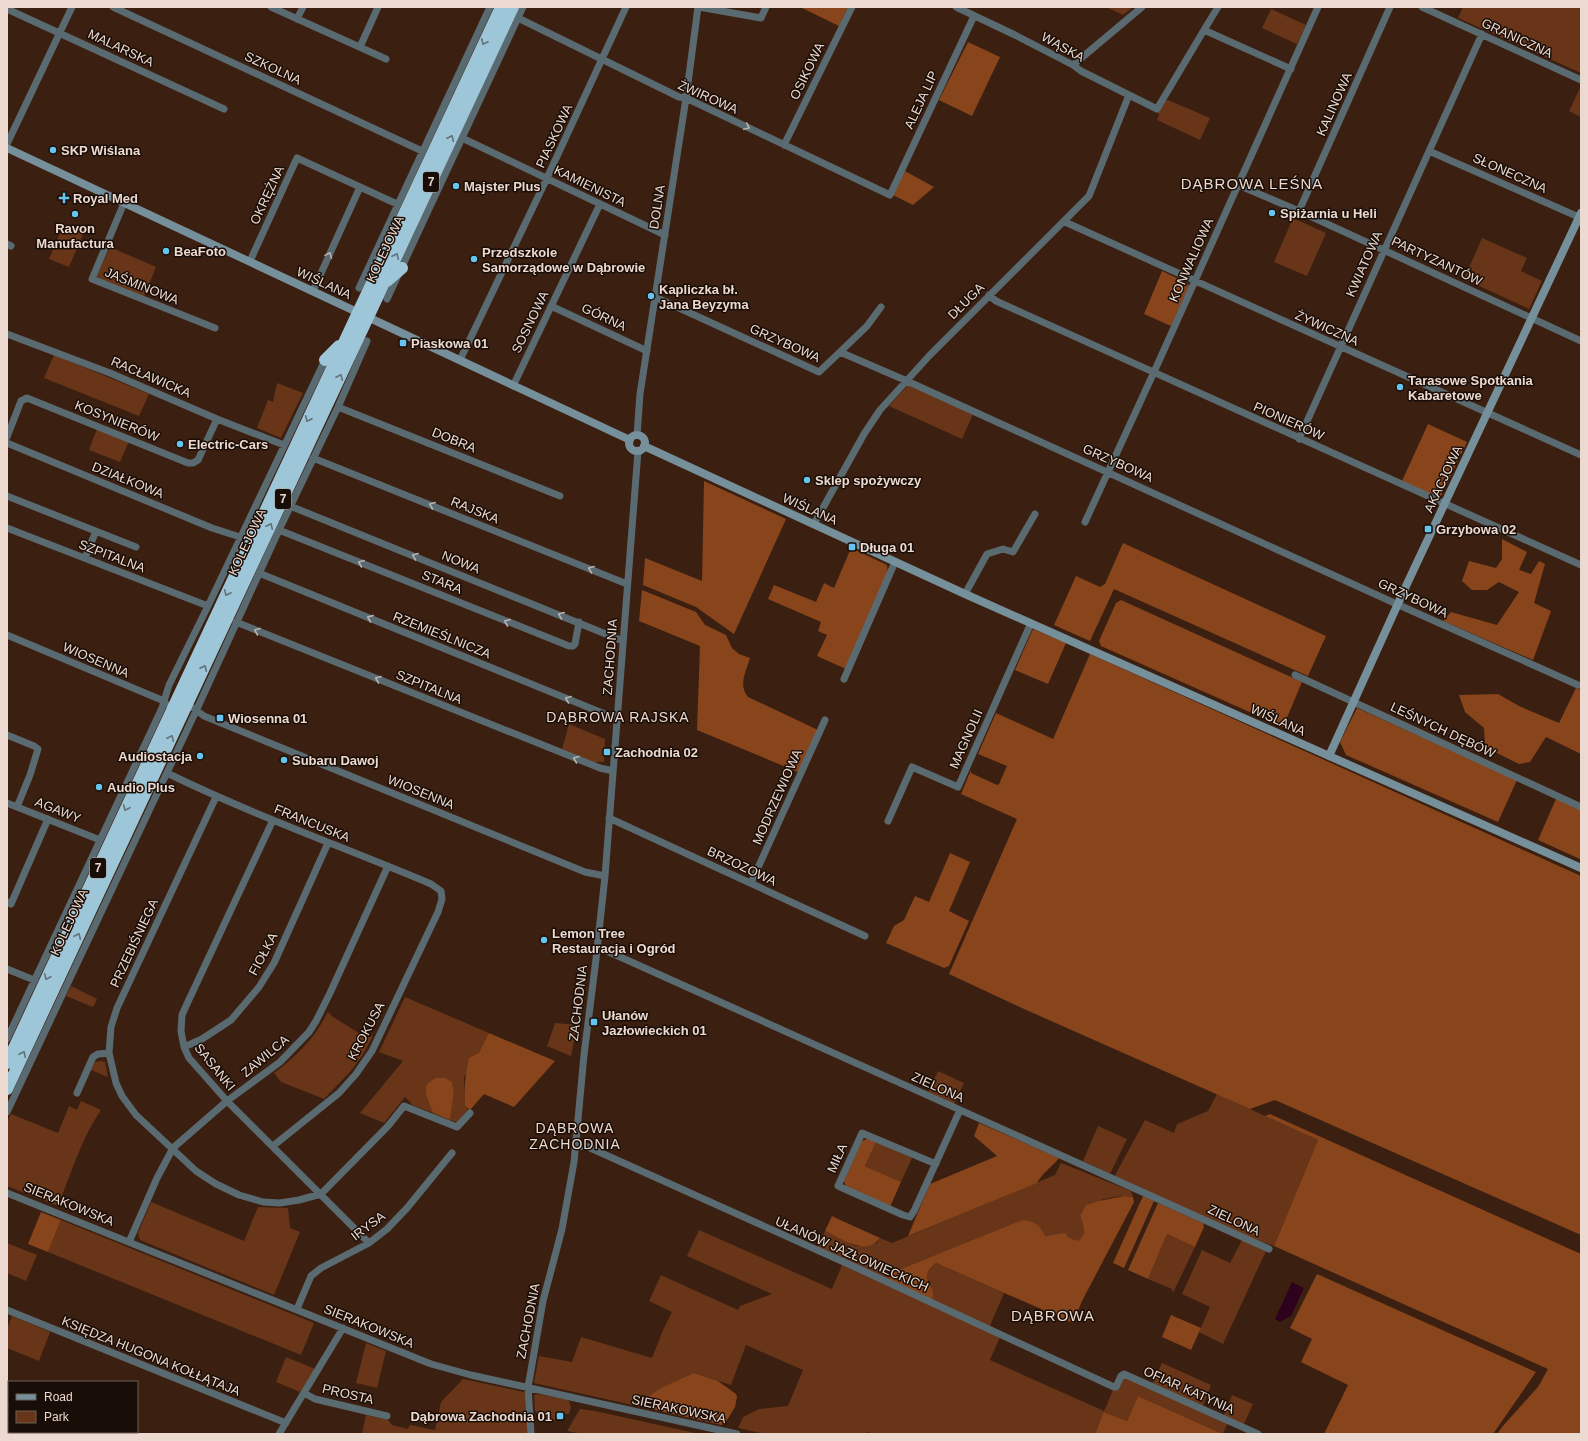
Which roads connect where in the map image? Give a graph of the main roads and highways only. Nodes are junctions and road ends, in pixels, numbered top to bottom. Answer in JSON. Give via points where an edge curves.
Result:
{"nodes":[{"id":1,"x":501,"y":7,"type":"edge"},
{"id":2,"x":513,"y":7,"type":"edge"},
{"id":3,"x":7,"y":148,"type":"edge"},
{"id":4,"x":1580,"y":216,"type":"edge"},
{"id":5,"x":402,"y":268,"type":"road end"},
{"id":6,"x":383,"y":284,"type":"junction"},
{"id":7,"x":363,"y":315,"type":"junction"},
{"id":8,"x":344,"y":343,"type":"junction"},
{"id":9,"x":325,"y":360,"type":"road end"},
{"id":10,"x":633,"y":437,"type":"junction"},
{"id":11,"x":641,"y":448,"type":"junction"},
{"id":12,"x":1329,"y":756,"type":"junction"},
{"id":13,"x":1580,"y":866,"type":"edge"},
{"id":14,"x":7,"y":1063,"type":"edge"},
{"id":15,"x":7,"y":1089,"type":"edge"}],
"edges":[{"from":1,"to":7,"type":"highway","name":"KOLEJOWA","number":"7","one_way":true},
{"from":6,"to":2,"type":"highway","name":"KOLEJOWA","number":"7","one_way":true},
{"from":3,"to":7,"type":"main road","name":"WIŚLANA"},
{"from":4,"to":12,"type":"main road","name":"AKACJOWA"},
{"from":5,"to":6,"type":"highway"},
{"from":6,"to":7,"type":"highway","name":"KOLEJOWA","number":"7"},
{"from":7,"to":8,"type":"highway","name":"KOLEJOWA","number":"7"},
{"from":7,"to":10,"type":"main road","name":"WIŚLANA","via":[[513,386]]},
{"from":15,"to":7,"type":"highway","name":"KOLEJOWA","number":"7","one_way":true,"via":[[192,707]]},
{"from":8,"to":9,"type":"highway"},
{"from":8,"to":14,"type":"highway","name":"KOLEJOWA","number":"7","one_way":true},
{"from":10,"to":11,"type":"main road","via":[[640,436],[644,440]]},
{"from":10,"to":11,"type":"main road","via":[[630,446]]},
{"from":11,"to":12,"type":"main road","name":"WIŚLANA"},
{"from":12,"to":13,"type":"main road","name":"WIŚLANA"}]}
